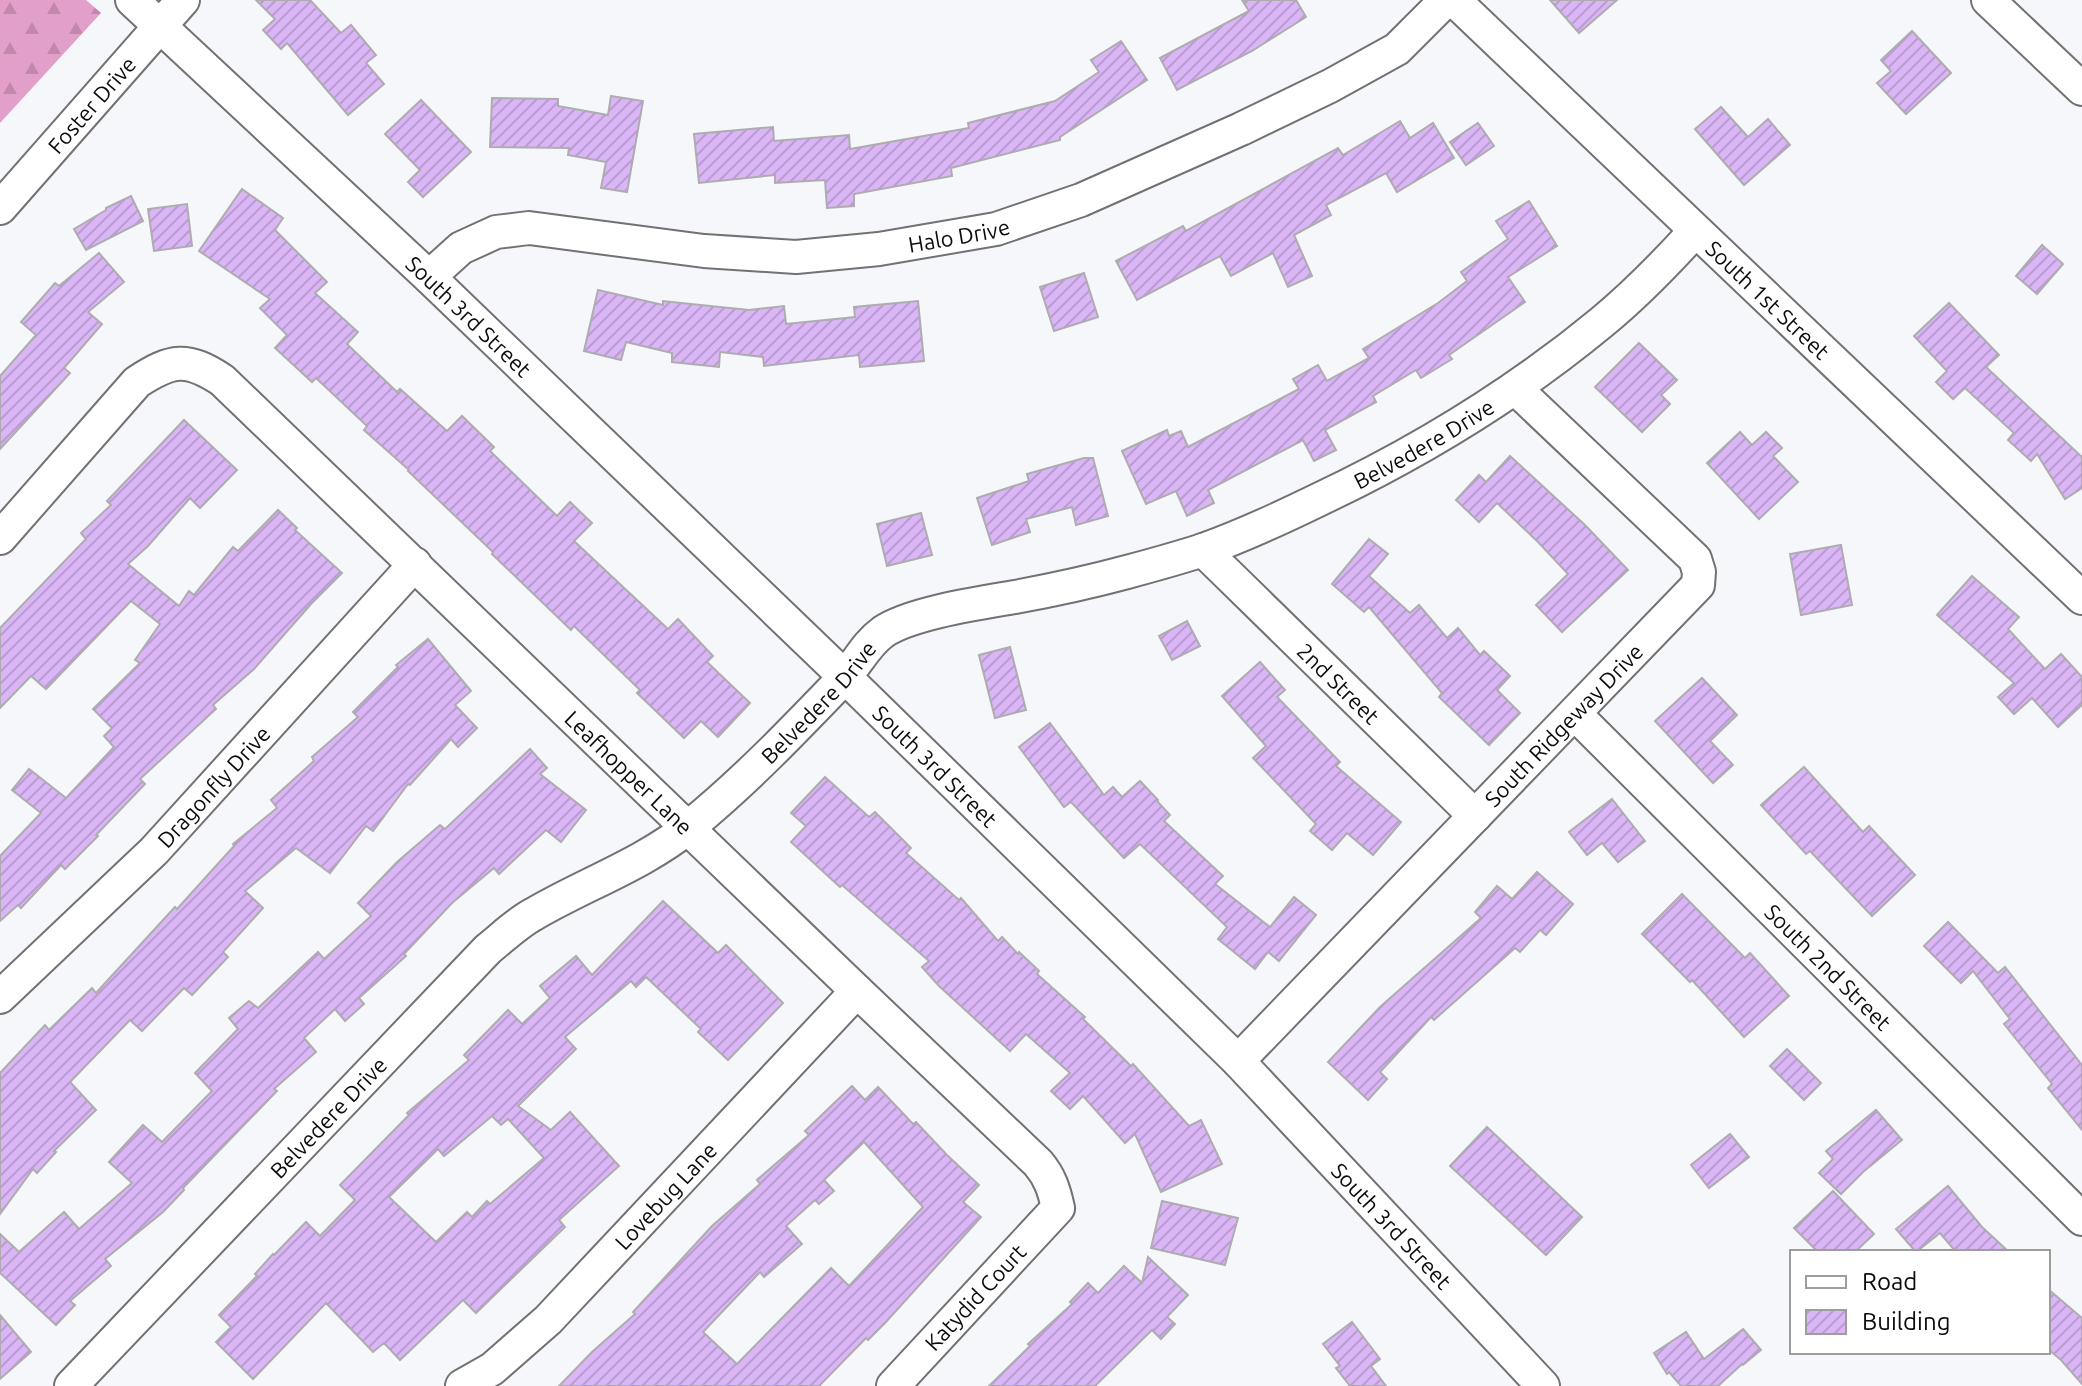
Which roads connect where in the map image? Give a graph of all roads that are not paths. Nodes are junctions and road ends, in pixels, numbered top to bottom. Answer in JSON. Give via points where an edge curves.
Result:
{"nodes":[{"id":1,"x":132,"y":0,"type":"edge"},
{"id":2,"x":183,"y":0,"type":"edge"},
{"id":3,"x":1446,"y":0,"type":"edge"},
{"id":4,"x":1454,"y":0,"type":"edge"},
{"id":5,"x":1988,"y":0,"type":"edge"},
{"id":6,"x":160,"y":27,"type":"junction"},
{"id":7,"x":2082,"y":89,"type":"edge"},
{"id":8,"x":0,"y":208,"type":"edge"},
{"id":9,"x":1695,"y":231,"type":"junction"},
{"id":10,"x":429,"y":277,"type":"junction"},
{"id":11,"x":1515,"y":388,"type":"junction"},
{"id":12,"x":0,"y":538,"type":"edge"},
{"id":13,"x":1203,"y":550,"type":"junction"},
{"id":14,"x":415,"y":564,"type":"junction"},
{"id":15,"x":2082,"y":598,"type":"edge"},
{"id":16,"x":845,"y":677,"type":"junction"},
{"id":17,"x":1575,"y":714,"type":"junction"},
{"id":18,"x":1475,"y":816,"type":"junction"},
{"id":19,"x":687,"y":828,"type":"junction"},
{"id":20,"x":857,"y":991,"type":"junction"},
{"id":21,"x":0,"y":997,"type":"edge"},
{"id":22,"x":1238,"y":1061,"type":"junction"},
{"id":23,"x":1058,"y":1208,"type":"joint"},
{"id":24,"x":2082,"y":1219,"type":"edge"},
{"id":25,"x":89,"y":1381,"type":"edge"},
{"id":26,"x":462,"y":1386,"type":"edge"},
{"id":27,"x":893,"y":1386,"type":"edge"},
{"id":28,"x":1543,"y":1386,"type":"edge"}],
"edges":[{"from":1,"to":6,"type":"street","name":"South 3rd Street"},
{"from":2,"to":6,"type":"street","name":"Foster Drive"},
{"from":3,"to":10,"type":"street","name":"Halo Drive","via":[[1397,49],[1330,86],[1081,200],[996,229],[796,257],[529,228],[496,232],[461,248]]},
{"from":4,"to":9,"type":"street","name":"South 1st Street"},
{"from":5,"to":7,"type":"street"},
{"from":6,"to":8,"type":"street","name":"Foster Drive"},
{"from":6,"to":10,"type":"street","name":"South 3rd Street"},
{"from":9,"to":11,"type":"street","name":"Belvedere Drive","via":[[1605,319]]},
{"from":9,"to":15,"type":"street","name":"South 1st Street"},
{"from":10,"to":16,"type":"street","name":"South 3rd Street"},
{"from":11,"to":13,"type":"street","name":"Belvedere Drive","via":[[1368,477]]},
{"from":11,"to":17,"type":"street","name":"South Ridgeway Drive","via":[[1695,559],[1699,572],[1692,593]]},
{"from":12,"to":14,"type":"street","name":"Leafhopper Lane","via":[[137,382],[157,368],[177,363],[201,367],[222,380]]},
{"from":13,"to":16,"type":"street","name":"Belvedere Drive","via":[[907,621],[883,632]]},
{"from":13,"to":18,"type":"street","name":"2nd Street"},
{"from":14,"to":19,"type":"street","name":"Leafhopper Lane"},
{"from":14,"to":21,"type":"street","name":"Dragonfly Drive","via":[[154,851]]},
{"from":16,"to":19,"type":"street","name":"Belvedere Drive"},
{"from":16,"to":22,"type":"street","name":"South 3rd Street"},
{"from":17,"to":18,"type":"street","name":"South Ridgeway Drive"},
{"from":17,"to":24,"type":"street","name":"South 2nd Street"},
{"from":18,"to":22,"type":"street","name":"South Ridgeway Drive"},
{"from":19,"to":20,"type":"street","name":"Leafhopper Lane"},
{"from":19,"to":25,"type":"street","name":"Belvedere Drive","via":[[635,862],[530,916],[488,949]]},
{"from":20,"to":23,"type":"street","name":"Leafhopper Lane","via":[[1038,1163],[1049,1176]]},
{"from":20,"to":26,"type":"street","name":"Lovebug Lane","via":[[548,1320],[492,1369]]},
{"from":22,"to":28,"type":"street","name":"South 3rd Street"},
{"from":23,"to":27,"type":"street","name":"Katydid Court"}]}
